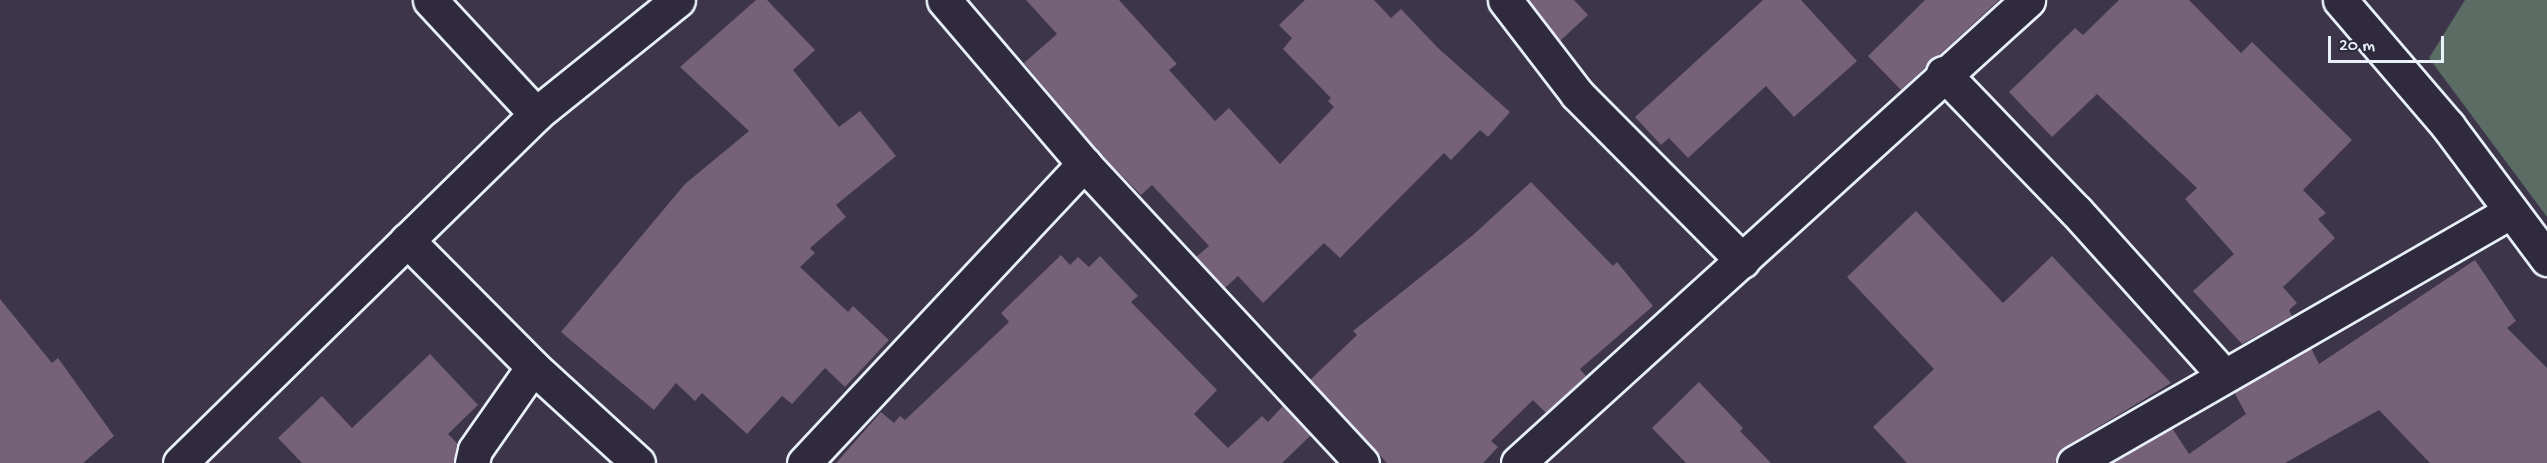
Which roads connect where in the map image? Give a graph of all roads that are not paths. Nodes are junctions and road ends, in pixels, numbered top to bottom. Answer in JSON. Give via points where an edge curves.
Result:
{"nodes":[{"id":1,"x":430,"y":0,"type":"edge"},
{"id":2,"x":678,"y":0,"type":"edge"},
{"id":3,"x":944,"y":0,"type":"edge"},
{"id":4,"x":1505,"y":0,"type":"edge"},
{"id":5,"x":2028,"y":0,"type":"edge"},
{"id":6,"x":2340,"y":0,"type":"edge"},
{"id":7,"x":1943,"y":73,"type":"junction"},
{"id":8,"x":536,"y":114,"type":"junction"},
{"id":9,"x":1084,"y":164,"type":"junction"},
{"id":10,"x":2510,"y":212,"type":"junction"},
{"id":11,"x":407,"y":240,"type":"junction"},
{"id":12,"x":2547,"y":259,"type":"edge"},
{"id":13,"x":1743,"y":261,"type":"junction"},
{"id":14,"x":533,"y":367,"type":"junction"},
{"id":15,"x":2223,"y":374,"type":"junction"},
{"id":16,"x":180,"y":463,"type":"edge"},
{"id":17,"x":472,"y":463,"type":"edge"},
{"id":18,"x":638,"y":463,"type":"edge"},
{"id":19,"x":804,"y":463,"type":"edge"},
{"id":20,"x":1362,"y":463,"type":"edge"},
{"id":21,"x":1518,"y":463,"type":"edge"},
{"id":22,"x":2074,"y":463,"type":"edge"}],
"edges":[{"from":1,"to":8,"type":"street"},
{"from":2,"to":8,"type":"street"},
{"from":3,"to":9,"type":"street"},
{"from":4,"to":13,"type":"street","via":[[1577,94]]},
{"from":5,"to":7,"type":"street"},
{"from":6,"to":10,"type":"street","via":[[2448,126]]},
{"from":7,"to":13,"type":"street"},
{"from":7,"to":15,"type":"street","via":[[2076,211]]},
{"from":8,"to":11,"type":"street"},
{"from":9,"to":19,"type":"street"},
{"from":9,"to":20,"type":"street"},
{"from":10,"to":12,"type":"street"},
{"from":10,"to":15,"type":"street"},
{"from":11,"to":14,"type":"street"},
{"from":11,"to":16,"type":"street"},
{"from":13,"to":21,"type":"street"},
{"from":14,"to":17,"type":"street","via":[[475,450]]},
{"from":14,"to":18,"type":"street"},
{"from":15,"to":22,"type":"street"}]}
